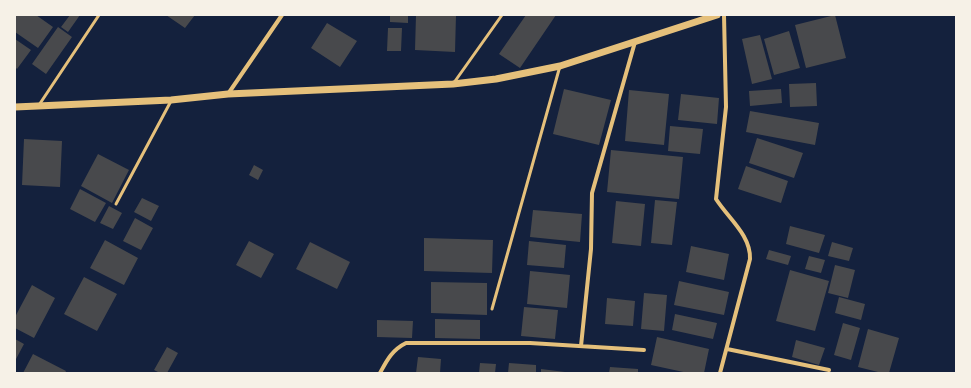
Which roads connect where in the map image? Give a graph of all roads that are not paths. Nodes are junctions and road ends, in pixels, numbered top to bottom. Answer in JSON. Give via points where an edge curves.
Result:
{"nodes":[{"id":1,"x":99,"y":15,"type":"edge"},
{"id":2,"x":282,"y":15,"type":"edge"},
{"id":3,"x":502,"y":15,"type":"edge"},
{"id":4,"x":717,"y":15,"type":"edge"},
{"id":5,"x":724,"y":15,"type":"edge"},
{"id":6,"x":635,"y":41,"type":"junction"},
{"id":7,"x":560,"y":66,"type":"junction"},
{"id":8,"x":453,"y":84,"type":"junction"},
{"id":9,"x":228,"y":94,"type":"junction"},
{"id":10,"x":171,"y":100,"type":"junction"},
{"id":11,"x":38,"y":106,"type":"junction"},
{"id":12,"x":15,"y":107,"type":"edge"},
{"id":13,"x":116,"y":204,"type":"dead end"},
{"id":14,"x":492,"y":309,"type":"dead end"},
{"id":15,"x":581,"y":346,"type":"junction"},
{"id":16,"x":727,"y":349,"type":"junction"},
{"id":17,"x":644,"y":350,"type":"dead end"},
{"id":18,"x":828,"y":370,"type":"dead end"},
{"id":19,"x":380,"y":373,"type":"edge"},
{"id":20,"x":720,"y":373,"type":"edge"}],
"edges":[{"from":1,"to":11,"type":"lane"},
{"from":2,"to":9,"type":"street"},
{"from":3,"to":8,"type":"lane"},
{"from":4,"to":6,"type":"street"},
{"from":5,"to":16,"type":"street","via":[[726,107],[716,199],[748,241],[751,250]]},
{"from":6,"to":7,"type":"street"},
{"from":6,"to":15,"type":"street","via":[[592,193],[591,249]]},
{"from":7,"to":8,"type":"street","via":[[496,79]]},
{"from":7,"to":14,"type":"lane"},
{"from":8,"to":9,"type":"street"},
{"from":9,"to":10,"type":"street"},
{"from":10,"to":11,"type":"street"},
{"from":10,"to":13,"type":"lane"},
{"from":11,"to":12,"type":"street"},
{"from":15,"to":17,"type":"street"},
{"from":15,"to":19,"type":"street","via":[[406,343],[390,354]]},
{"from":16,"to":18,"type":"street"},
{"from":16,"to":20,"type":"street"}]}
